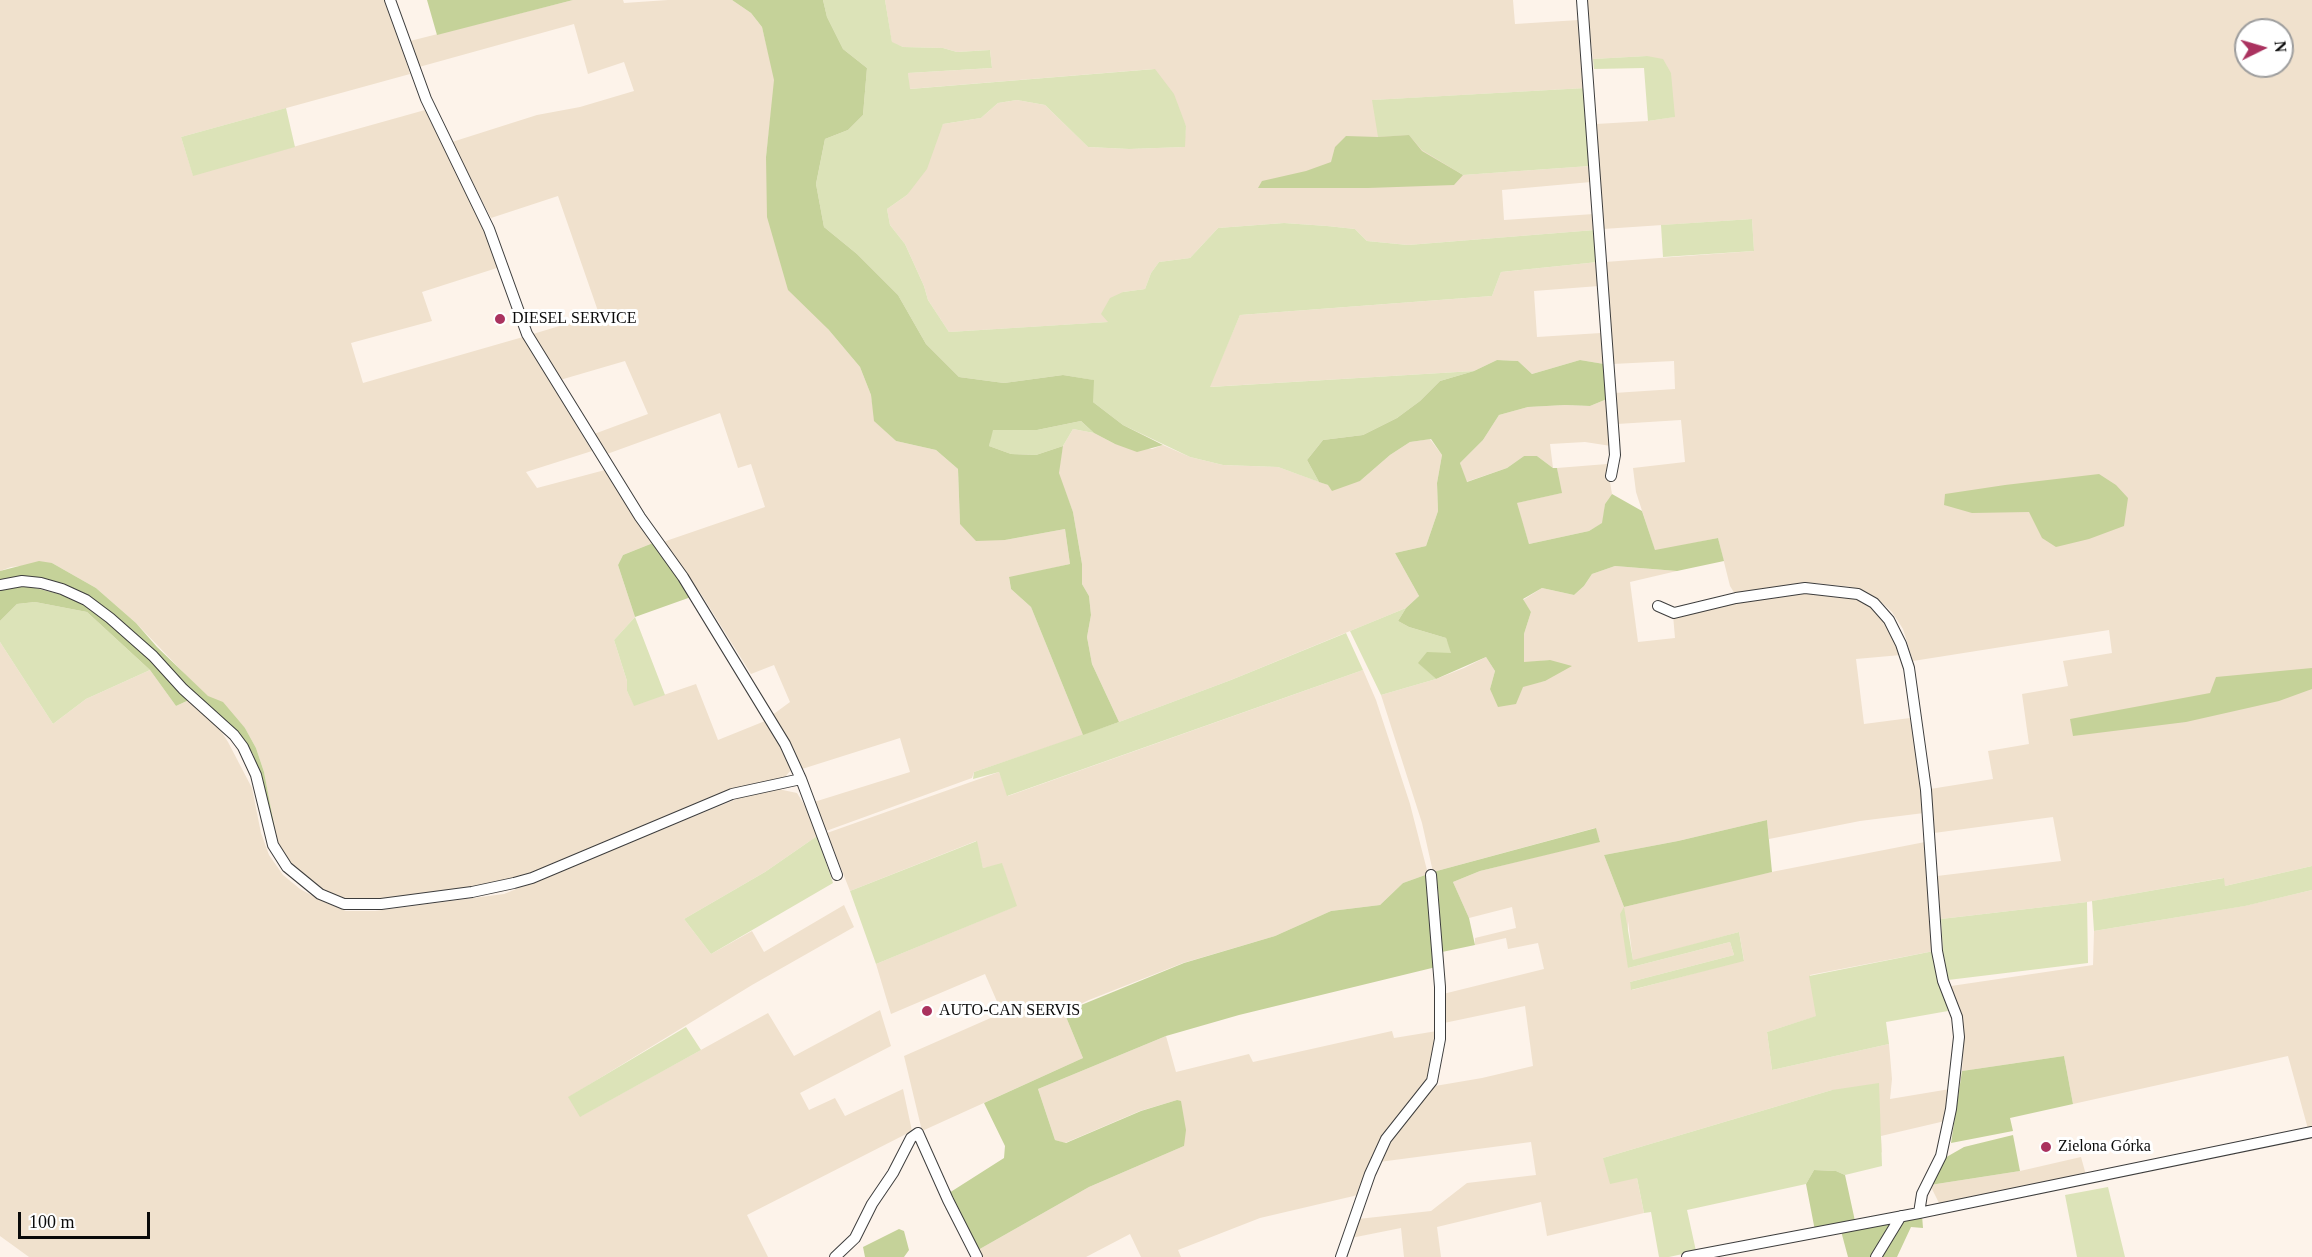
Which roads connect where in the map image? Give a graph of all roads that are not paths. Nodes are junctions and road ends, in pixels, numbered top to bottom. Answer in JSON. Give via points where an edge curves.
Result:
{"nodes":[{"id":1,"x":390,"y":0,"type":"edge"},
{"id":2,"x":1582,"y":0,"type":"edge"},
{"id":3,"x":1611,"y":476,"type":"dead end"},
{"id":4,"x":0,"y":585,"type":"edge"},
{"id":5,"x":1658,"y":606,"type":"dead end"},
{"id":6,"x":801,"y":779,"type":"junction"},
{"id":7,"x":837,"y":875,"type":"dead end"},
{"id":8,"x":1431,"y":875,"type":"dead end"},
{"id":9,"x":2312,"y":1132,"type":"edge"},
{"id":10,"x":1918,"y":1213,"type":"junction"},
{"id":11,"x":1901,"y":1216,"type":"junction"},
{"id":12,"x":835,"y":1257,"type":"edge"},
{"id":13,"x":977,"y":1257,"type":"edge"},
{"id":14,"x":1341,"y":1257,"type":"edge"},
{"id":15,"x":1687,"y":1257,"type":"edge"},
{"id":16,"x":1876,"y":1257,"type":"edge"}],
"edges":[{"from":1,"to":6,"type":"street","via":[[426,99],[489,229],[527,334],[640,517],[729,650],[785,744]]},
{"from":2,"to":3,"type":"street","via":[[1614,440]]},
{"from":4,"to":6,"type":"street","via":[[41,583],[86,600],[153,657],[243,747],[256,775],[273,845],[282,862],[308,886],[344,904],[381,904],[514,884],[732,794]]},
{"from":5,"to":10,"type":"street","via":[[1674,613],[1736,598],[1805,588],[1858,594],[1874,603],[1889,620],[1901,644],[1909,668],[1926,790],[1937,951],[1957,1017],[1959,1037],[1941,1156],[1922,1194]]},
{"from":6,"to":7,"type":"street"},
{"from":8,"to":14,"type":"street","via":[[1440,1039],[1431,1081],[1386,1139]]},
{"from":9,"to":10,"type":"street"},
{"from":10,"to":11,"type":"street"},
{"from":11,"to":15,"type":"street"},
{"from":11,"to":16,"type":"street"},
{"from":12,"to":13,"type":"street","via":[[855,1238],[910,1138],[918,1133]]}]}
